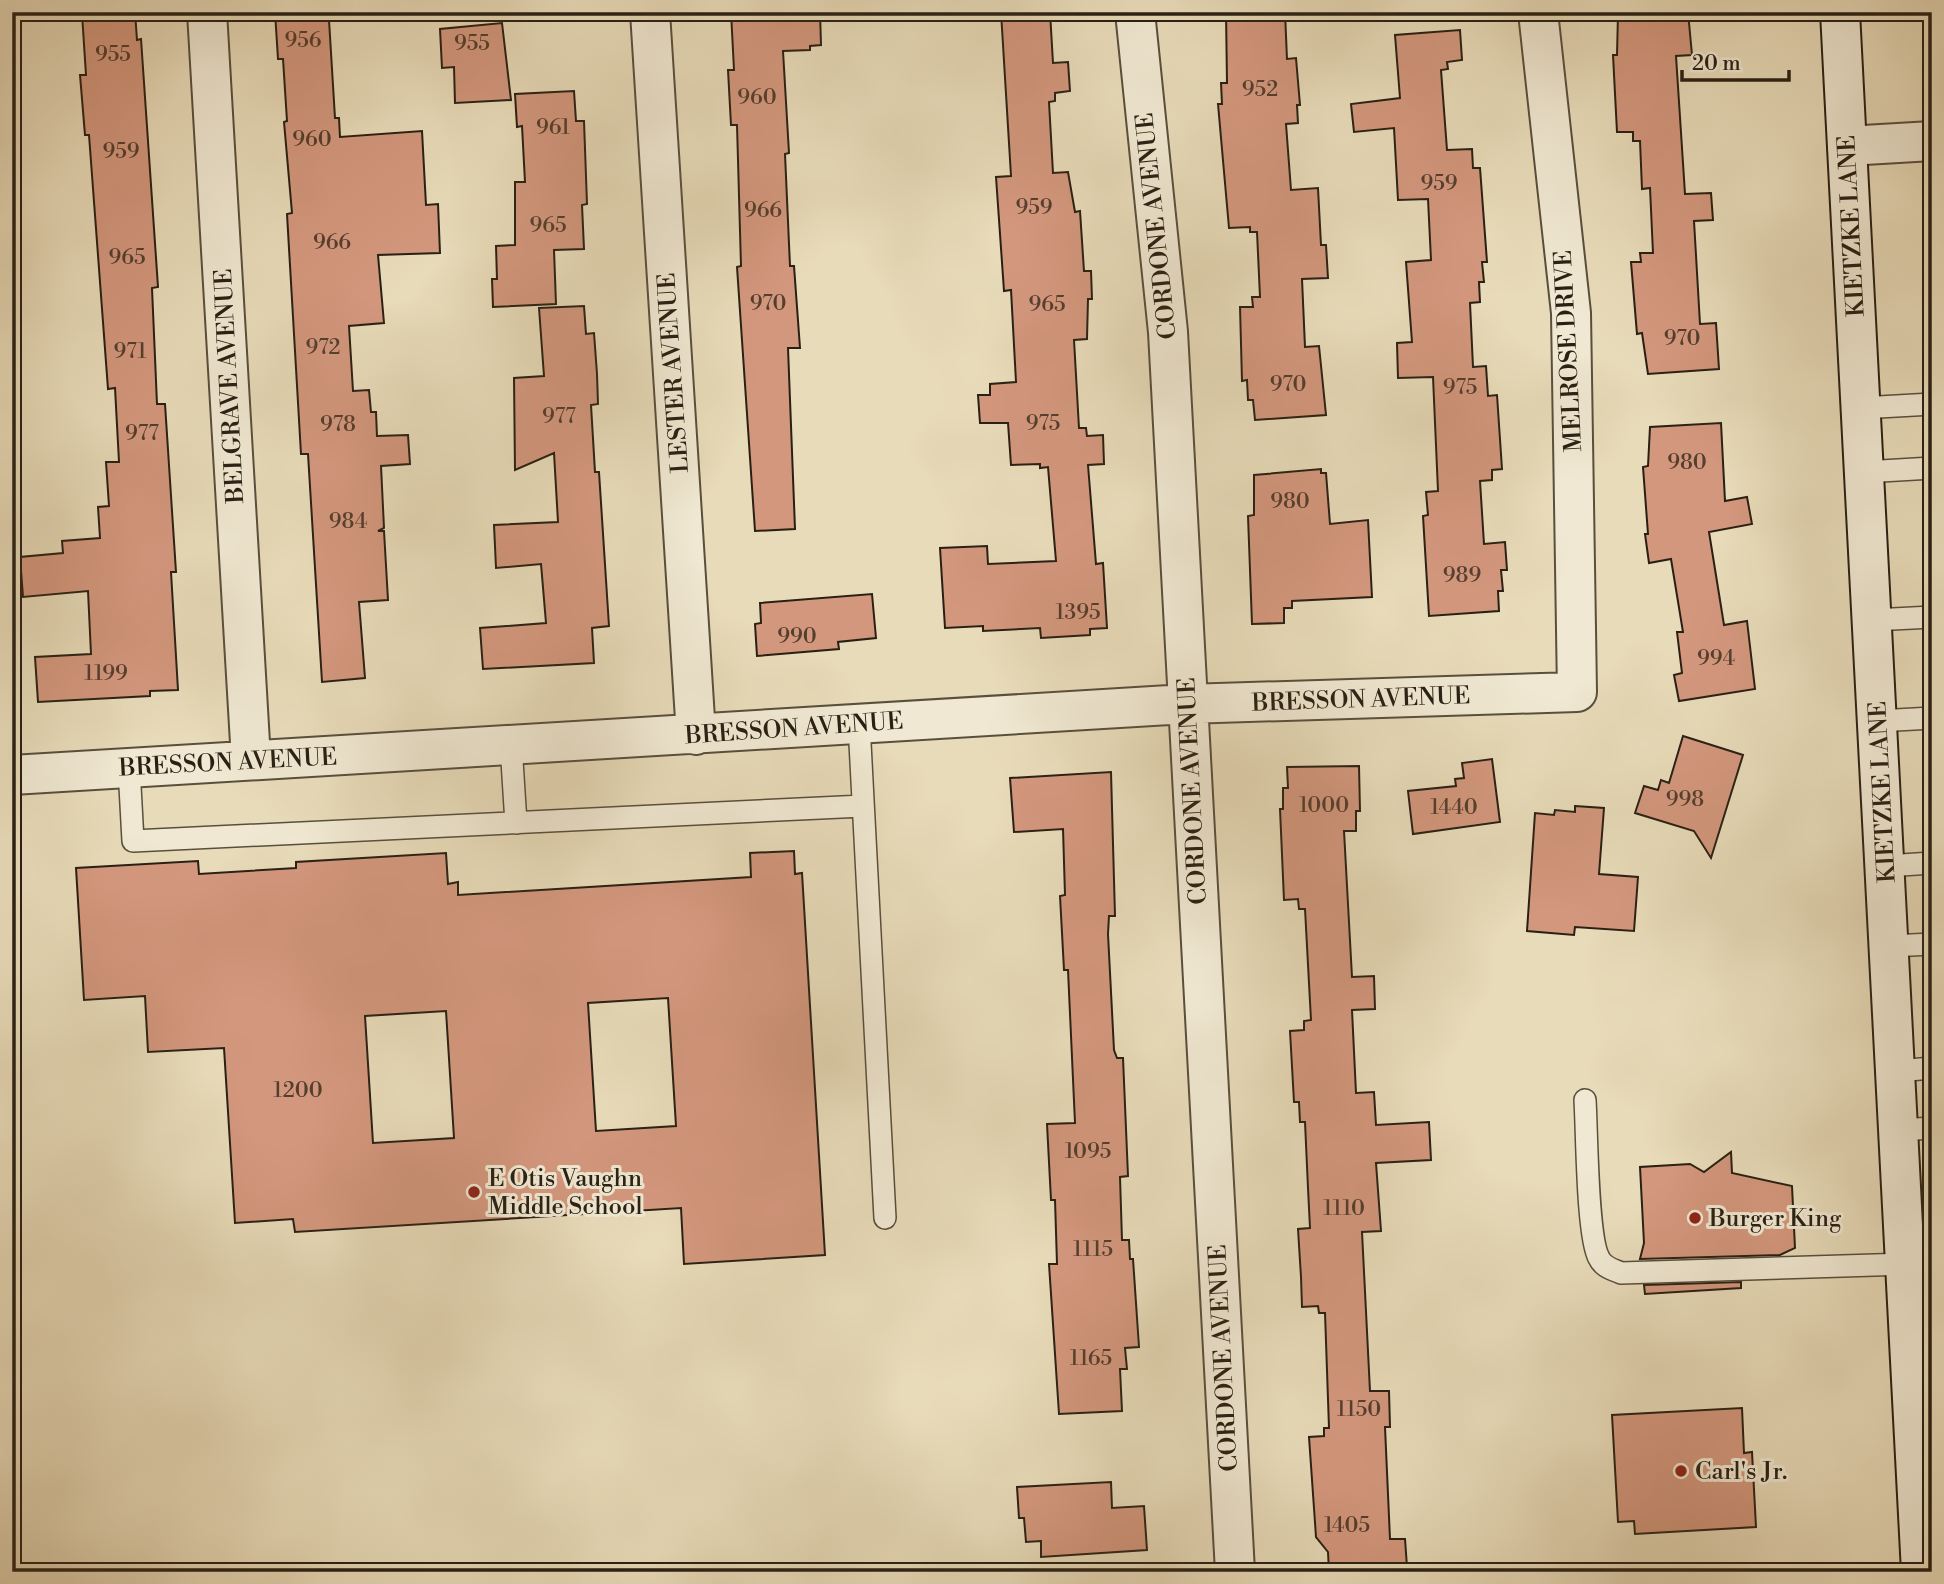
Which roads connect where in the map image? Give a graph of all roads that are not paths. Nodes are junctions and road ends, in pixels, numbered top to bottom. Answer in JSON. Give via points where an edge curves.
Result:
{"nodes":[{"id":1,"x":207,"y":12,"type":"edge"},
{"id":2,"x":650,"y":12,"type":"edge"},
{"id":3,"x":1135,"y":12,"type":"edge"},
{"id":4,"x":1538,"y":12,"type":"edge"},
{"id":5,"x":1840,"y":12,"type":"edge"},
{"id":6,"x":1932,"y":141,"type":"edge"},
{"id":7,"x":1847,"y":146,"type":"junction"},
{"id":8,"x":1932,"y":404,"type":"edge"},
{"id":9,"x":1861,"y":408,"type":"junction"},
{"id":10,"x":1932,"y":468,"type":"edge"},
{"id":11,"x":1864,"y":472,"type":"junction"},
{"id":12,"x":1932,"y":617,"type":"edge"},
{"id":13,"x":1873,"y":620,"type":"junction"},
{"id":14,"x":1577,"y":692,"type":"joint"},
{"id":15,"x":1186,"y":704,"type":"junction"},
{"id":16,"x":1932,"y":718,"type":"edge"},
{"id":17,"x":1878,"y":721,"type":"junction"},
{"id":18,"x":859,"y":724,"type":"junction"},
{"id":19,"x":696,"y":735,"type":"junction"},
{"id":20,"x":511,"y":745,"type":"junction"},
{"id":21,"x":251,"y":760,"type":"junction"},
{"id":22,"x":129,"y":768,"type":"junction"},
{"id":23,"x":12,"y":775,"type":"edge"},
{"id":24,"x":863,"y":806,"type":"junction"},
{"id":25,"x":516,"y":822,"type":"junction"},
{"id":26,"x":1932,"y":863,"type":"edge"},
{"id":27,"x":1886,"y":866,"type":"junction"},
{"id":28,"x":1932,"y":944,"type":"edge"},
{"id":29,"x":1890,"y":946,"type":"junction"},
{"id":30,"x":1914,"y":1070,"type":"edge"},
{"id":31,"x":1585,"y":1100,"type":"dead end"},
{"id":32,"x":1916,"y":1129,"type":"edge"},
{"id":33,"x":885,"y":1218,"type":"dead end"},
{"id":34,"x":1907,"y":1264,"type":"junction"},
{"id":35,"x":1921,"y":1308,"type":"edge"},
{"id":36,"x":1923,"y":1410,"type":"edge"},
{"id":37,"x":1235,"y":1572,"type":"edge"},
{"id":38,"x":1921,"y":1572,"type":"edge"}],
"edges":[{"from":1,"to":21,"type":"street","name":"BELGRAVE AVENUE"},
{"from":2,"to":19,"type":"street","name":"LESTER AVENUE"},
{"from":3,"to":15,"type":"street","name":"CORDONE AVENUE","via":[[1168,332]]},
{"from":4,"to":14,"type":"street","name":"MELROSE DRIVE","via":[[1571,313]]},
{"from":5,"to":7,"type":"street","name":"KIETZKE LANE"},
{"from":6,"to":7,"type":"street"},
{"from":7,"to":9,"type":"street","name":"KIETZKE LANE"},
{"from":8,"to":9,"type":"lane"},
{"from":9,"to":11,"type":"street","name":"KIETZKE LANE"},
{"from":10,"to":11,"type":"lane"},
{"from":11,"to":13,"type":"street","name":"KIETZKE LANE"},
{"from":12,"to":13,"type":"lane"},
{"from":13,"to":17,"type":"street","name":"KIETZKE LANE"},
{"from":14,"to":15,"type":"street","name":"BRESSON AVENUE"},
{"from":15,"to":18,"type":"street","name":"BRESSON AVENUE"},
{"from":15,"to":37,"type":"street","name":"CORDONE AVENUE"},
{"from":16,"to":17,"type":"lane"},
{"from":17,"to":27,"type":"street","name":"KIETZKE LANE"},
{"from":18,"to":19,"type":"street","name":"BRESSON AVENUE"},
{"from":18,"to":24,"type":"lane"},
{"from":19,"to":20,"type":"street","name":"BRESSON AVENUE"},
{"from":20,"to":21,"type":"street","name":"BRESSON AVENUE"},
{"from":20,"to":25,"type":"lane"},
{"from":21,"to":22,"type":"street","name":"BRESSON AVENUE"},
{"from":22,"to":23,"type":"street","name":"BRESSON AVENUE"},
{"from":22,"to":25,"type":"lane","via":[[133,841]]},
{"from":24,"to":25,"type":"lane"},
{"from":24,"to":33,"type":"lane"},
{"from":26,"to":27,"type":"lane"},
{"from":27,"to":29,"type":"street","name":"KIETZKE LANE"},
{"from":28,"to":29,"type":"lane"},
{"from":29,"to":30,"type":"street","name":"KIETZKE LANE"},
{"from":30,"to":32,"type":"street","name":"KIETZKE LANE"},
{"from":31,"to":34,"type":"lane","via":[[1592,1221],[1597,1256],[1604,1266],[1621,1273]]},
{"from":32,"to":34,"type":"street","name":"KIETZKE LANE"},
{"from":34,"to":35,"type":"street","name":"KIETZKE LANE"},
{"from":35,"to":36,"type":"street","name":"KIETZKE LANE"},
{"from":36,"to":38,"type":"street","name":"KIETZKE LANE"}]}
